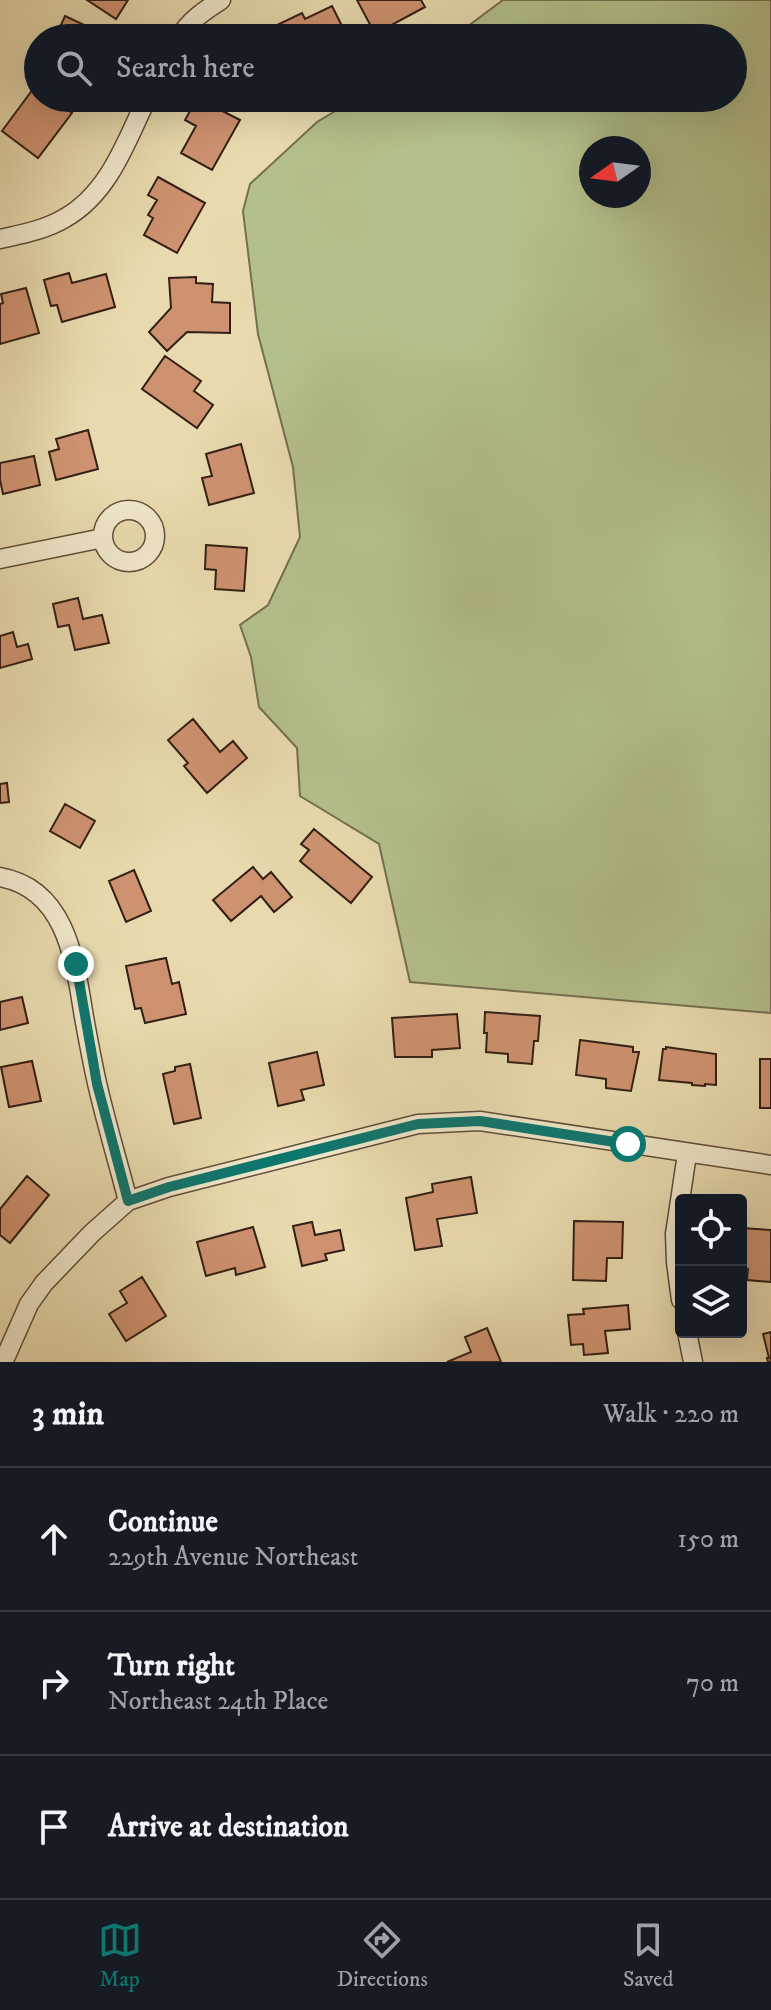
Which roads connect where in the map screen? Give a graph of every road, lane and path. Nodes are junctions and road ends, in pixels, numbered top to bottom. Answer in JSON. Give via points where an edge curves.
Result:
{"nodes":[{"id":1,"x":221,"y":0,"type":"edge"},
{"id":2,"x":190,"y":24,"type":"edge"},
{"id":3,"x":140,"y":112,"type":"edge"},
{"id":4,"x":0,"y":239,"type":"edge"},
{"id":5,"x":103,"y":538,"type":"dead end"},
{"id":6,"x":0,"y":559,"type":"edge"},
{"id":7,"x":0,"y":877,"type":"edge"},
{"id":8,"x":687,"y":1154,"type":"junction"},
{"id":9,"x":771,"y":1165,"type":"edge"},
{"id":10,"x":128,"y":1201,"type":"junction"},
{"id":11,"x":677,"y":1266,"type":"edge"},
{"id":12,"x":688,"y":1338,"type":"edge"},
{"id":13,"x":9,"y":1358,"type":"edge"},
{"id":14,"x":693,"y":1362,"type":"edge"}],
"edges":[{"from":1,"to":2,"type":"street"},
{"from":3,"to":4,"type":"street","via":[[114,168],[82,207],[37,230]]},
{"from":5,"to":6,"type":"street"},
{"from":7,"to":10,"type":"street","via":[[26,885],[46,901],[62,926],[76,964],[97,1084]]},
{"from":8,"to":9,"type":"street"},
{"from":8,"to":10,"type":"street","via":[[480,1121],[446,1121]]},
{"from":8,"to":11,"type":"street","via":[[675,1234]]},
{"from":10,"to":13,"type":"street","via":[[44,1283],[29,1304]]},
{"from":12,"to":14,"type":"street"}]}
